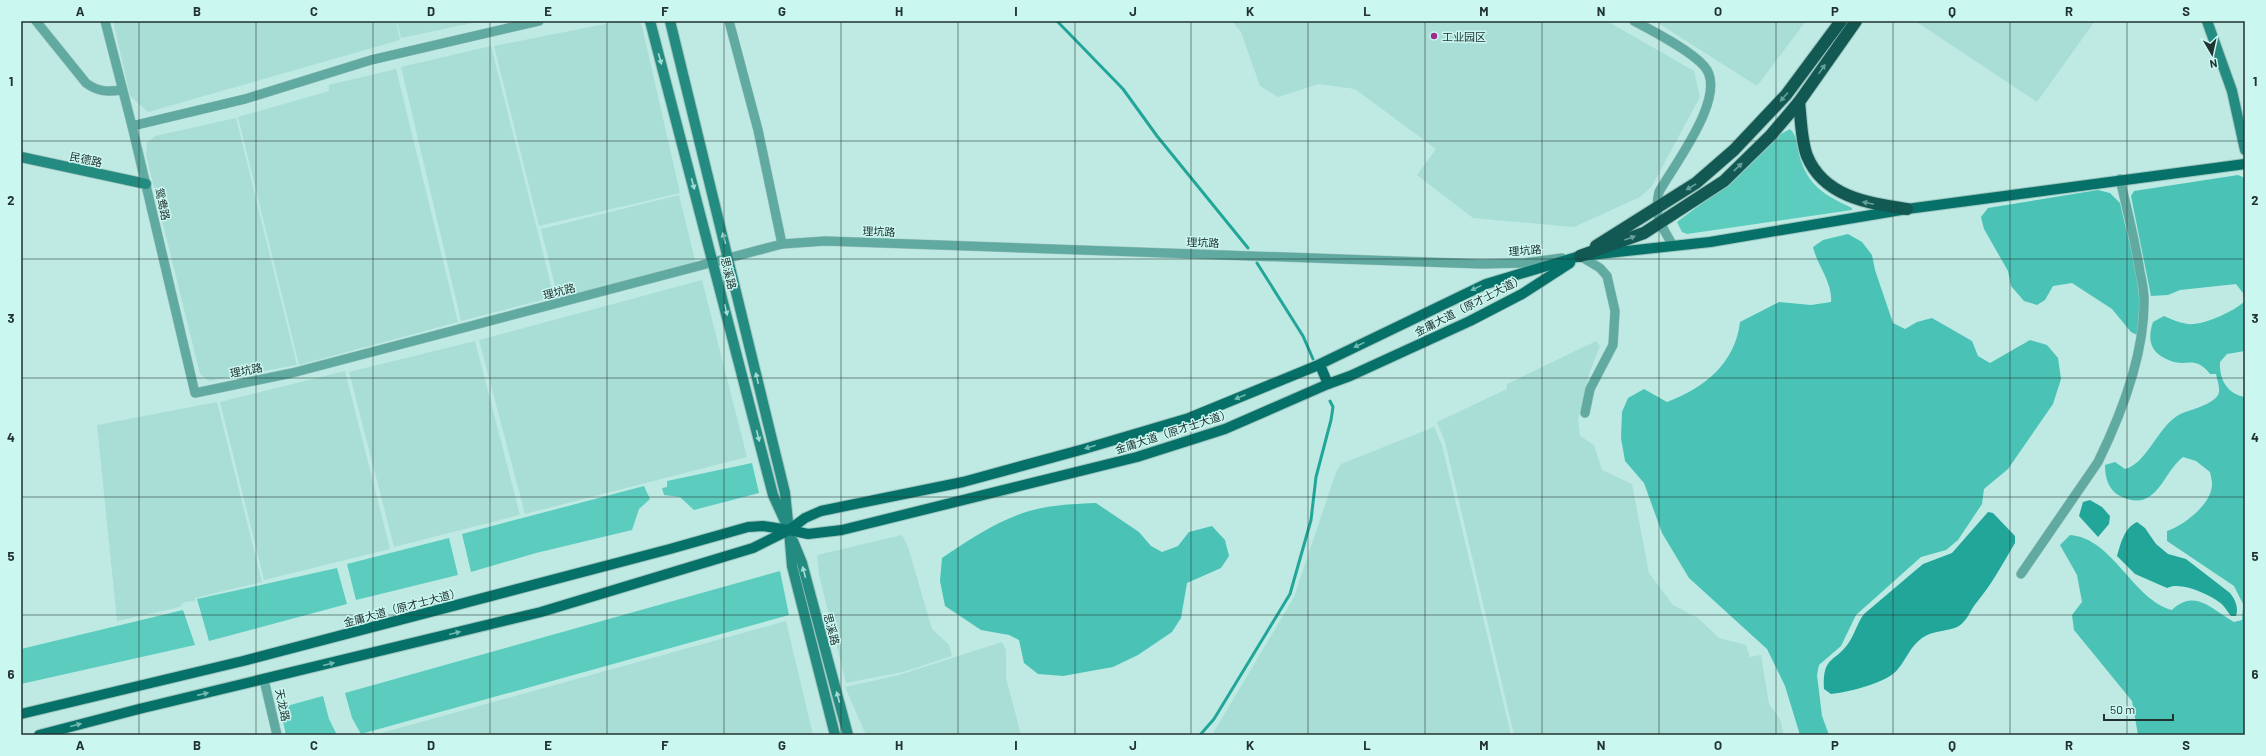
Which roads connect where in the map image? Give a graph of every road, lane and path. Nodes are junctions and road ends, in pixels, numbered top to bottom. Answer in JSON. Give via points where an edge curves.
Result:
{"nodes":[{"id":1,"x":36,"y":21,"type":"edge"},
{"id":2,"x":105,"y":21,"type":"edge"},
{"id":3,"x":539,"y":21,"type":"edge"},
{"id":4,"x":650,"y":21,"type":"edge"},
{"id":5,"x":670,"y":21,"type":"edge"},
{"id":6,"x":729,"y":21,"type":"edge"},
{"id":7,"x":1634,"y":21,"type":"edge"},
{"id":8,"x":1841,"y":21,"type":"edge"},
{"id":9,"x":1856,"y":21,"type":"edge"},
{"id":10,"x":2207,"y":21,"type":"edge"},
{"id":11,"x":122,"y":90,"type":"junction"},
{"id":12,"x":1799,"y":102,"type":"junction"},
{"id":13,"x":132,"y":126,"type":"junction"},
{"id":14,"x":2245,"y":150,"type":"edge"},
{"id":15,"x":21,"y":157,"type":"edge"},
{"id":16,"x":2245,"y":164,"type":"edge"},
{"id":17,"x":2120,"y":179,"type":"junction"},
{"id":18,"x":146,"y":184,"type":"junction"},
{"id":19,"x":1656,"y":208,"type":"junction"},
{"id":20,"x":1907,"y":209,"type":"junction"},
{"id":21,"x":1660,"y":223,"type":"junction"},
{"id":22,"x":782,"y":244,"type":"junction"},
{"id":23,"x":1672,"y":246,"type":"junction"},
{"id":24,"x":1580,"y":256,"type":"junction"},
{"id":25,"x":728,"y":258,"type":"junction"},
{"id":26,"x":714,"y":263,"type":"junction"},
{"id":27,"x":1320,"y":365,"type":"junction"},
{"id":28,"x":1328,"y":384,"type":"junction"},
{"id":29,"x":195,"y":393,"type":"joint"},
{"id":30,"x":1585,"y":413,"type":"dead end"},
{"id":31,"x":789,"y":530,"type":"junction"},
{"id":32,"x":2021,"y":574,"type":"dead end"},
{"id":33,"x":264,"y":680,"type":"junction"},
{"id":34,"x":21,"y":714,"type":"edge"},
{"id":35,"x":39,"y":735,"type":"edge"},
{"id":36,"x":277,"y":735,"type":"edge"},
{"id":37,"x":835,"y":735,"type":"edge"},
{"id":38,"x":848,"y":735,"type":"edge"}],
"edges":[{"from":1,"to":11,"type":"street","via":[[86,83],[107,92]]},
{"from":2,"to":11,"type":"street","name":"鸳鸯路"},
{"from":3,"to":13,"type":"street","via":[[371,60],[245,99]]},
{"from":4,"to":26,"type":"street","name":"思溪路","one_way":true},
{"from":25,"to":5,"type":"street","name":"思溪路","one_way":true},
{"from":6,"to":22,"type":"street","via":[[758,130]]},
{"from":7,"to":19,"type":"street","via":[[1666,39],[1704,66],[1710,74],[1709,100],[1703,117],[1659,192]]},
{"from":8,"to":19,"type":"highway","one_way":true,"via":[[1786,95],[1734,150],[1696,184]]},
{"from":12,"to":9,"type":"highway","one_way":true},
{"from":10,"to":14,"type":"street","via":[[2232,91]]},
{"from":11,"to":13,"type":"street","name":"鸳鸯路"},
{"from":20,"to":12,"type":"highway","one_way":true,"via":[[1858,201],[1832,188],[1807,156]]},
{"from":21,"to":12,"type":"highway","one_way":true,"via":[[1724,182],[1771,135]]},
{"from":13,"to":18,"type":"street","name":"鸳鸯路"},
{"from":15,"to":18,"type":"street","name":"民德路"},
{"from":16,"to":17,"type":"main road"},
{"from":17,"to":20,"type":"main road"},
{"from":17,"to":32,"type":"street","via":[[2135,241],[2144,297],[2143,331],[2138,358],[2098,462]]},
{"from":18,"to":29,"type":"street","name":"鸳鸯路"},
{"from":19,"to":21,"type":"street"},
{"from":19,"to":24,"type":"highway"},
{"from":20,"to":23,"type":"main road"},
{"from":21,"to":23,"type":"street"},
{"from":24,"to":21,"type":"highway","one_way":true,"via":[[1644,233]]},
{"from":22,"to":24,"type":"street","name":"理坑路","via":[[824,241],[1482,264],[1524,263]]},
{"from":22,"to":25,"type":"street","name":"理坑路"},
{"from":23,"to":24,"type":"main road"},
{"from":24,"to":27,"type":"main road","name":"金庸大道（原才士大道）","one_way":true,"via":[[1486,284]]},
{"from":24,"to":28,"type":"main road","name":"金庸大道（原才士大道）","via":[[1522,294],[1470,321]]},
{"from":24,"to":30,"type":"street","via":[[1600,268],[1607,276],[1615,311],[1613,345],[1590,389]]},
{"from":25,"to":26,"type":"street","name":"理坑路"},
{"from":31,"to":25,"type":"street","name":"思溪路","one_way":true,"via":[[785,493]]},
{"from":26,"to":29,"type":"street","name":"理坑路","via":[[292,373]]},
{"from":26,"to":31,"type":"street","name":"思溪路","one_way":true,"via":[[773,495]]},
{"from":27,"to":28,"type":"main road"},
{"from":27,"to":31,"type":"main road","name":"金庸大道（原才士大道）","one_way":true,"via":[[1188,418],[963,482],[821,511],[805,518]]},
{"from":28,"to":31,"type":"main road","name":"金庸大道（原才士大道）","via":[[1225,429],[1137,457],[842,530],[808,534]]},
{"from":33,"to":31,"type":"main road","name":"金庸大道（原才士大道）","one_way":true,"via":[[541,612],[753,548]]},
{"from":31,"to":34,"type":"main road","name":"金庸大道（原才士大道）","via":[[763,526],[729,530],[670,549],[243,661]]},
{"from":31,"to":37,"type":"street","name":"思溪路","via":[[792,566]]},
{"from":38,"to":31,"type":"street","name":"思溪路","one_way":true,"via":[[802,563]]},
{"from":35,"to":33,"type":"main road","name":"金庸大道（原才士大道）","one_way":true},
{"from":33,"to":36,"type":"street","name":"天龙路","via":[[270,696]]}]}
